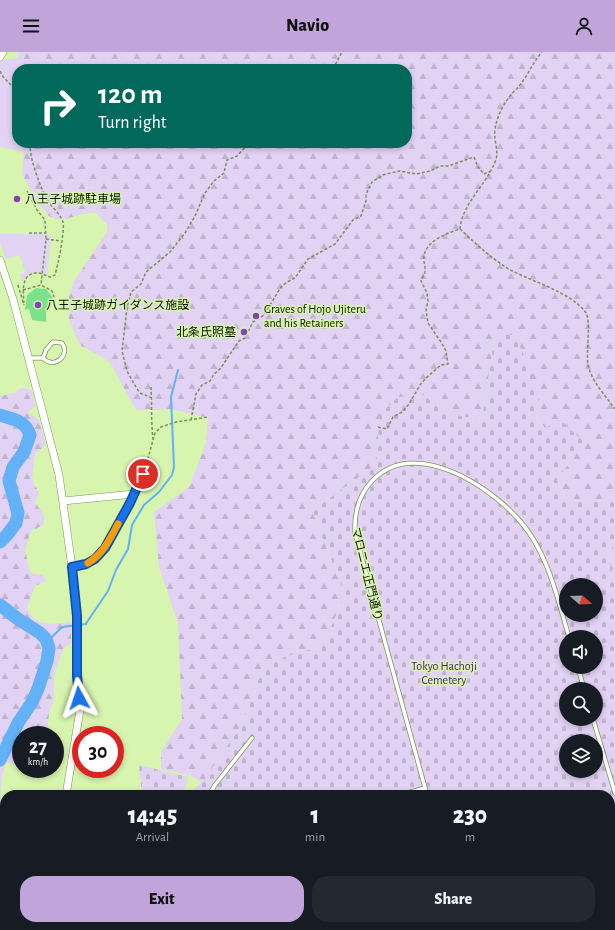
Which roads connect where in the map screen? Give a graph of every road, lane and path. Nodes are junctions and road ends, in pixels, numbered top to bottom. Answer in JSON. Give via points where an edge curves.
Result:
{"nodes":[{"id":1,"x":3,"y":52,"type":"edge"},
{"id":2,"x":342,"y":52,"type":"edge"},
{"id":3,"x":542,"y":52,"type":"edge"},
{"id":4,"x":0,"y":57,"type":"edge"},
{"id":5,"x":336,"y":64,"type":"edge"},
{"id":6,"x":0,"y":71,"type":"edge"},
{"id":7,"x":12,"y":85,"type":"edge"},
{"id":8,"x":31,"y":148,"type":"edge"},
{"id":9,"x":245,"y":148,"type":"edge"},
{"id":10,"x":491,"y":171,"type":"junction"},
{"id":11,"x":27,"y":191,"type":"dead end"},
{"id":12,"x":460,"y":229,"type":"junction"},
{"id":13,"x":29,"y":233,"type":"dead end"},
{"id":14,"x":46,"y":233,"type":"junction"},
{"id":15,"x":46,"y":239,"type":"junction"},
{"id":16,"x":61,"y":241,"type":"junction"},
{"id":17,"x":0,"y":260,"type":"edge"},
{"id":18,"x":42,"y":274,"type":"junction"},
{"id":19,"x":18,"y":285,"type":"dead end"},
{"id":20,"x":41,"y":285,"type":"junction"},
{"id":21,"x":22,"y":290,"type":"junction"},
{"id":22,"x":54,"y":297,"type":"dead end"},
{"id":23,"x":29,"y":358,"type":"junction"},
{"id":24,"x":43,"y":358,"type":"junction"},
{"id":25,"x":151,"y":387,"type":"dead end"},
{"id":26,"x":152,"y":398,"type":"junction"},
{"id":27,"x":615,"y":409,"type":"edge"},
{"id":28,"x":208,"y":418,"type":"dead end"},
{"id":29,"x":191,"y":420,"type":"junction"},
{"id":30,"x":378,"y":427,"type":"dead end"},
{"id":31,"x":153,"y":442,"type":"junction"},
{"id":32,"x":143,"y":474,"type":"joint"},
{"id":33,"x":134,"y":494,"type":"junction"},
{"id":34,"x":63,"y":501,"type":"junction"},
{"id":35,"x":72,"y":567,"type":"junction"},
{"id":36,"x":567,"y":630,"type":"edge"},
{"id":37,"x":595,"y":726,"type":"edge"},
{"id":38,"x":252,"y":738,"type":"dead end"},
{"id":39,"x":425,"y":788,"type":"joint"},
{"id":40,"x":67,"y":790,"type":"edge"},
{"id":41,"x":212,"y":790,"type":"edge"},
{"id":42,"x":418,"y":790,"type":"edge"},
{"id":43,"x":614,"y":790,"type":"edge"}],
"edges":[{"from":1,"to":4,"type":"street"},
{"from":2,"to":5,"type":"path"},
{"from":3,"to":10,"type":"path","via":[[510,96],[497,119],[494,132],[498,153]]},
{"from":6,"to":7,"type":"path"},
{"from":8,"to":16,"type":"path","via":[[40,186],[63,222]]},
{"from":9,"to":26,"type":"path","via":[[238,156],[227,160],[224,173],[205,193],[185,233],[170,252],[146,272],[141,284],[131,292],[122,351],[127,371],[134,384],[140,393]]},
{"from":10,"to":12,"type":"path","via":[[469,203]]},
{"from":10,"to":29,"type":"path","via":[[484,174],[474,157],[448,166],[440,166],[430,172],[416,174],[399,171],[383,175],[372,182],[366,194],[361,216],[353,220],[335,244],[308,259],[295,278],[280,287],[264,315],[253,322],[245,338],[239,340],[210,381],[202,385],[196,394]]},
{"from":11,"to":14,"type":"path","via":[[45,220]]},
{"from":12,"to":27,"type":"path","via":[[486,253],[508,268],[564,295],[581,307],[587,315],[588,364],[591,375]]},
{"from":12,"to":30,"type":"path","via":[[444,234],[428,246],[424,255],[425,272],[421,281],[427,293],[428,323],[446,351],[448,364],[441,365],[420,384],[409,404],[393,417],[387,430]]},
{"from":13,"to":14,"type":"path"},
{"from":14,"to":15,"type":"path"},
{"from":15,"to":16,"type":"path"},
{"from":15,"to":18,"type":"path"},
{"from":16,"to":18,"type":"path","via":[[55,275],[50,277]]},
{"from":17,"to":23,"type":"street"},
{"from":18,"to":20,"type":"path"},
{"from":18,"to":21,"type":"path","via":[[29,276]]},
{"from":19,"to":21,"type":"path","via":[[24,304]]},
{"from":20,"to":21,"type":"path"},
{"from":20,"to":22,"type":"path","via":[[52,291]]},
{"from":23,"to":24,"type":"lane"},
{"from":23,"to":34,"type":"street","via":[[59,475]]},
{"from":24,"to":24,"type":"lane","via":[[53,342],[62,343],[65,347],[63,357],[59,361],[50,363]]},
{"from":25,"to":26,"type":"path"},
{"from":26,"to":31,"type":"path"},
{"from":28,"to":29,"type":"path"},
{"from":29,"to":31,"type":"path","via":[[161,427],[155,433]]},
{"from":31,"to":32,"type":"path"},
{"from":32,"to":33,"type":"street"},
{"from":33,"to":34,"type":"street"},
{"from":33,"to":35,"type":"street","via":[[105,548],[95,559]]},
{"from":34,"to":35,"type":"street"},
{"from":35,"to":40,"type":"street","via":[[78,628],[77,675],[80,715]]},
{"from":36,"to":39,"type":"lane","name":"マロニエ正門通り","via":[[540,549],[521,521],[497,498],[460,476],[437,466],[418,462],[390,468],[368,484],[357,509],[355,533]]},
{"from":37,"to":43,"type":"lane"},
{"from":38,"to":41,"type":"lane"},
{"from":39,"to":42,"type":"lane"}]}
